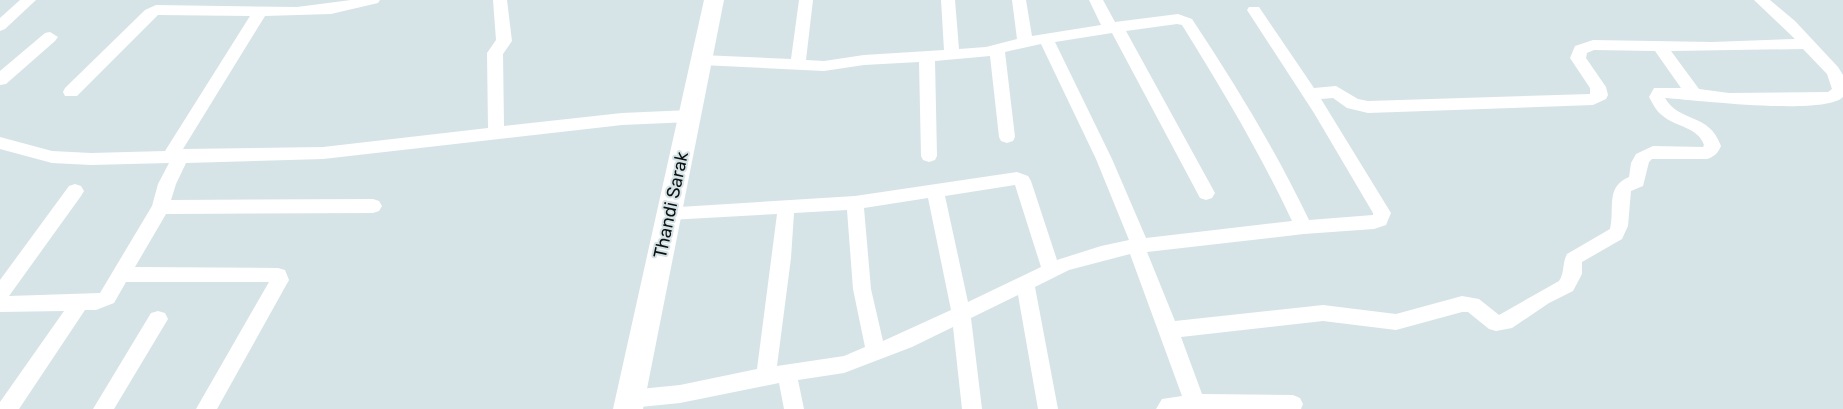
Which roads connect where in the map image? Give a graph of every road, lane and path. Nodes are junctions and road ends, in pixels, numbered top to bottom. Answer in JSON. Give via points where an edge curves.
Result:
{"nodes":[{"id":1,"x":29,"y":0,"type":"edge"},
{"id":2,"x":373,"y":0,"type":"edge"},
{"id":3,"x":500,"y":0,"type":"edge"},
{"id":4,"x":714,"y":0,"type":"edge"},
{"id":5,"x":806,"y":0,"type":"edge"},
{"id":6,"x":948,"y":0,"type":"edge"},
{"id":7,"x":1020,"y":0,"type":"edge"},
{"id":8,"x":1096,"y":0,"type":"edge"},
{"id":9,"x":1761,"y":0,"type":"edge"},
{"id":10,"x":309,"y":5,"type":"edge"},
{"id":11,"x":1254,"y":10,"type":"dead end"},
{"id":12,"x":260,"y":12,"type":"junction"},
{"id":13,"x":0,"y":26,"type":"edge"},
{"id":14,"x":1113,"y":28,"type":"junction"},
{"id":15,"x":50,"y":38,"type":"dead end"},
{"id":16,"x":1046,"y":38,"type":"junction"},
{"id":17,"x":1025,"y":42,"type":"junction"},
{"id":18,"x":1807,"y":44,"type":"junction"},
{"id":19,"x":1659,"y":46,"type":"junction"},
{"id":20,"x":997,"y":50,"type":"junction"},
{"id":21,"x":952,"y":54,"type":"junction"},
{"id":22,"x":927,"y":56,"type":"junction"},
{"id":23,"x":702,"y":60,"type":"junction"},
{"id":24,"x":798,"y":66,"type":"junction"},
{"id":25,"x":0,"y":80,"type":"edge"},
{"id":26,"x":71,"y":92,"type":"dead end"},
{"id":27,"x":1310,"y":94,"type":"junction"},
{"id":28,"x":1694,"y":94,"type":"junction"},
{"id":29,"x":690,"y":116,"type":"junction"},
{"id":30,"x":496,"y":133,"type":"junction"},
{"id":31,"x":1007,"y":137,"type":"dead end"},
{"id":32,"x":0,"y":144,"type":"edge"},
{"id":33,"x":176,"y":156,"type":"junction"},
{"id":34,"x":929,"y":156,"type":"dead end"},
{"id":35,"x":75,"y":191,"type":"dead end"},
{"id":36,"x":935,"y":191,"type":"junction"},
{"id":37,"x":1206,"y":193,"type":"dead end"},
{"id":38,"x":856,"y":203,"type":"junction"},
{"id":39,"x":372,"y":206,"type":"dead end"},
{"id":40,"x":161,"y":207,"type":"junction"},
{"id":41,"x":786,"y":208,"type":"junction"},
{"id":42,"x":669,"y":213,"type":"junction"},
{"id":43,"x":1304,"y":227,"type":"junction"},
{"id":44,"x":1138,"y":245,"type":"junction"},
{"id":45,"x":1051,"y":270,"type":"junction"},
{"id":46,"x":123,"y":274,"type":"junction"},
{"id":47,"x":1024,"y":283,"type":"junction"},
{"id":48,"x":0,"y":294,"type":"edge"},
{"id":49,"x":80,"y":302,"type":"junction"},
{"id":50,"x":0,"y":304,"type":"edge"},
{"id":51,"x":961,"y":313,"type":"junction"},
{"id":52,"x":158,"y":319,"type":"dead end"},
{"id":53,"x":1169,"y":330,"type":"junction"},
{"id":54,"x":876,"y":353,"type":"junction"},
{"id":55,"x":788,"y":373,"type":"junction"},
{"id":56,"x":766,"y":376,"type":"junction"},
{"id":57,"x":1193,"y":403,"type":"junction"},
{"id":58,"x":629,"y":404,"type":"edge"},
{"id":59,"x":1293,"y":404,"type":"dead end"},
{"id":60,"x":1247,"y":406,"type":"edge"},
{"id":61,"x":6,"y":409,"type":"edge"},
{"id":62,"x":103,"y":409,"type":"edge"},
{"id":63,"x":206,"y":409,"type":"edge"},
{"id":64,"x":794,"y":409,"type":"edge"},
{"id":65,"x":972,"y":409,"type":"edge"},
{"id":66,"x":1048,"y":409,"type":"edge"},
{"id":67,"x":1166,"y":409,"type":"edge"}],
"edges":[{"from":1,"to":13,"type":"street"},
{"from":2,"to":10,"type":"street"},
{"from":3,"to":30,"type":"street","via":[[504,41],[495,53]]},
{"from":4,"to":23,"type":"main road","name":"Thandi Sarak"},
{"from":5,"to":24,"type":"street"},
{"from":6,"to":21,"type":"street"},
{"from":7,"to":17,"type":"street"},
{"from":8,"to":14,"type":"street"},
{"from":9,"to":18,"type":"street","via":[[1790,24]]},
{"from":10,"to":12,"type":"street"},
{"from":11,"to":27,"type":"street"},
{"from":12,"to":26,"type":"street","via":[[156,10]]},
{"from":12,"to":33,"type":"street"},
{"from":14,"to":16,"type":"street"},
{"from":14,"to":37,"type":"street"},
{"from":14,"to":43,"type":"street","via":[[1178,19],[1187,22],[1238,102]]},
{"from":15,"to":25,"type":"street"},
{"from":16,"to":17,"type":"street"},
{"from":16,"to":44,"type":"street","via":[[1104,159]]},
{"from":17,"to":20,"type":"street"},
{"from":18,"to":19,"type":"street"},
{"from":18,"to":28,"type":"street","via":[[1840,83],[1840,90],[1833,97],[1809,100],[1729,99]]},
{"from":19,"to":27,"type":"street","via":[[1593,45],[1580,50],[1578,58],[1600,95],[1593,99],[1368,106],[1353,104],[1336,92]]},
{"from":19,"to":28,"type":"street"},
{"from":20,"to":21,"type":"street"},
{"from":20,"to":31,"type":"street"},
{"from":21,"to":22,"type":"street"},
{"from":22,"to":24,"type":"street"},
{"from":22,"to":34,"type":"street"},
{"from":23,"to":24,"type":"street"},
{"from":23,"to":29,"type":"main road","name":"Thandi Sarak"},
{"from":27,"to":43,"type":"street","via":[[1370,190],[1382,216],[1374,222]]},
{"from":28,"to":53,"type":"street","via":[[1660,92],[1657,96],[1659,103],[1672,116],[1706,132],[1712,138],[1713,146],[1707,153],[1646,153],[1641,159],[1636,181],[1622,191],[1615,237],[1581,252],[1573,259],[1573,274],[1566,286],[1505,322],[1496,323],[1472,304],[1462,304],[1396,322],[1323,313]]},
{"from":29,"to":30,"type":"street","via":[[622,119]]},
{"from":29,"to":42,"type":"main road","name":"Thandi Sarak"},
{"from":30,"to":33,"type":"street","via":[[323,153]]},
{"from":32,"to":33,"type":"street","via":[[52,157]]},
{"from":33,"to":40,"type":"street"},
{"from":35,"to":48,"type":"street"},
{"from":36,"to":38,"type":"street"},
{"from":36,"to":45,"type":"street","via":[[1006,178],[1022,181]]},
{"from":36,"to":51,"type":"street"},
{"from":38,"to":41,"type":"street"},
{"from":38,"to":54,"type":"street","via":[[862,289]]},
{"from":39,"to":40,"type":"street"},
{"from":40,"to":46,"type":"street"},
{"from":41,"to":42,"type":"street"},
{"from":41,"to":56,"type":"street"},
{"from":42,"to":58,"type":"main road","name":"Thandi Sarak"},
{"from":43,"to":44,"type":"street"},
{"from":44,"to":45,"type":"street","via":[[1101,253]]},
{"from":44,"to":53,"type":"street"},
{"from":45,"to":47,"type":"street"},
{"from":46,"to":49,"type":"street","via":[[107,298]]},
{"from":46,"to":63,"type":"street","via":[[278,275],[280,280]]},
{"from":47,"to":51,"type":"street"},
{"from":47,"to":66,"type":"street"},
{"from":49,"to":50,"type":"street"},
{"from":49,"to":61,"type":"street"},
{"from":51,"to":54,"type":"street"},
{"from":51,"to":65,"type":"street"},
{"from":52,"to":62,"type":"street"},
{"from":53,"to":57,"type":"street"},
{"from":54,"to":55,"type":"street","via":[[844,364]]},
{"from":55,"to":56,"type":"street"},
{"from":55,"to":64,"type":"street"},
{"from":56,"to":58,"type":"street"},
{"from":57,"to":60,"type":"street"},
{"from":57,"to":67,"type":"street","via":[[1169,405]]},
{"from":59,"to":60,"type":"street"}]}
